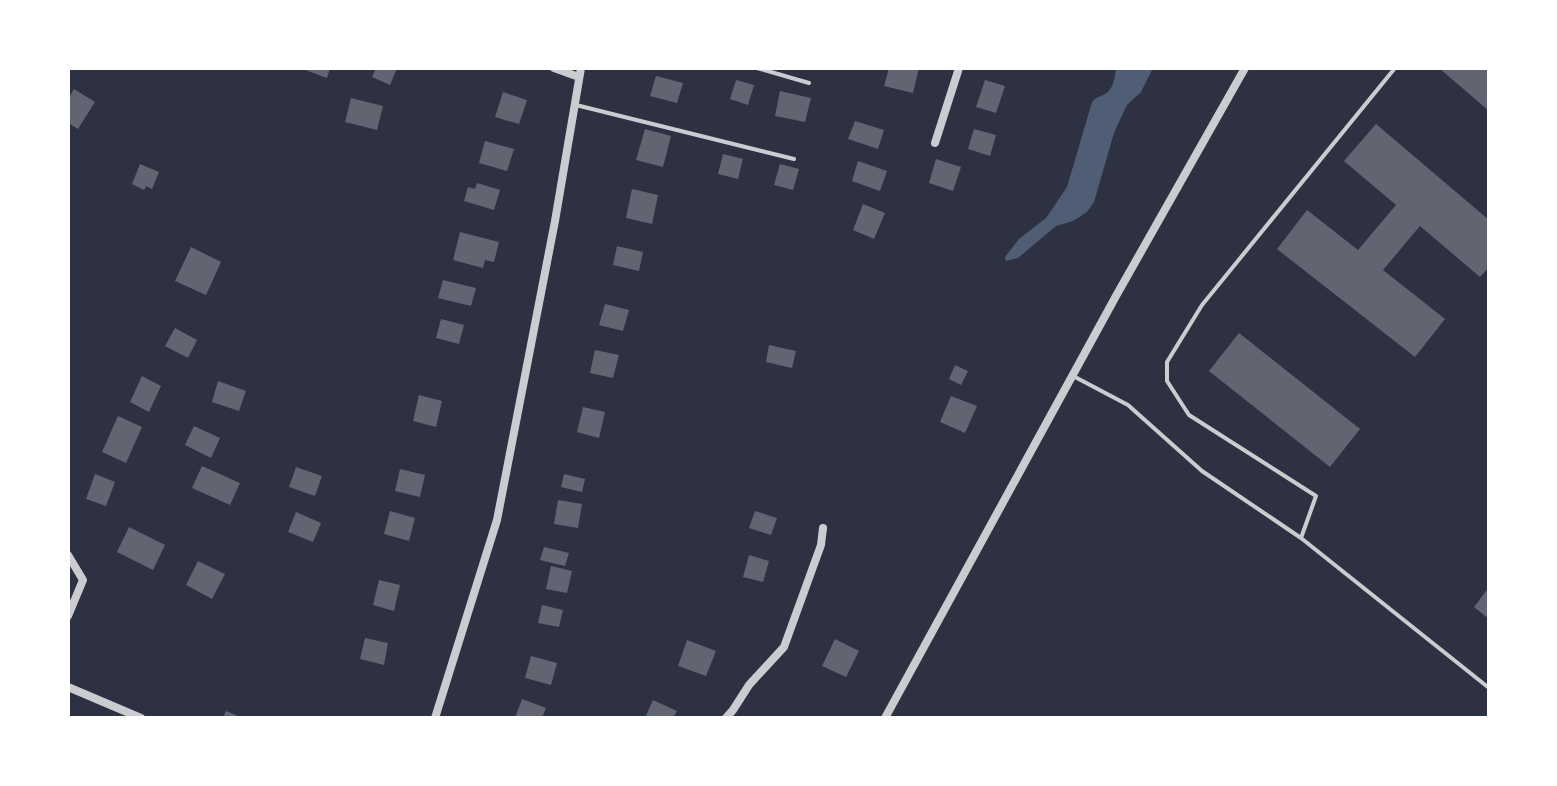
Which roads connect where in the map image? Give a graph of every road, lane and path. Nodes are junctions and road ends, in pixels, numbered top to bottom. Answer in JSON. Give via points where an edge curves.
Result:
{"nodes":[{"id":1,"x":554,"y":68,"type":"edge"},
{"id":2,"x":757,"y":68,"type":"edge"},
{"id":3,"x":959,"y":68,"type":"edge"},
{"id":4,"x":1245,"y":68,"type":"edge"},
{"id":5,"x":1395,"y":68,"type":"edge"},
{"id":6,"x":580,"y":72,"type":"edge"},
{"id":7,"x":809,"y":83,"type":"dead end"},
{"id":8,"x":574,"y":105,"type":"junction"},
{"id":9,"x":935,"y":143,"type":"dead end"},
{"id":10,"x":794,"y":159,"type":"dead end"},
{"id":11,"x":1073,"y":376,"type":"junction"},
{"id":12,"x":823,"y":528,"type":"dead end"},
{"id":13,"x":1301,"y":538,"type":"junction"},
{"id":14,"x":68,"y":555,"type":"edge"},
{"id":15,"x":68,"y":616,"type":"edge"},
{"id":16,"x":68,"y":687,"type":"edge"},
{"id":17,"x":1489,"y":688,"type":"edge"},
{"id":18,"x":141,"y":718,"type":"edge"},
{"id":19,"x":435,"y":718,"type":"edge"},
{"id":20,"x":726,"y":718,"type":"edge"},
{"id":21,"x":885,"y":718,"type":"edge"}],
"edges":[{"from":1,"to":6,"type":"street"},
{"from":2,"to":7,"type":"lane"},
{"from":3,"to":9,"type":"street"},
{"from":4,"to":11,"type":"street"},
{"from":5,"to":13,"type":"lane","via":[[1202,305],[1167,362],[1167,381],[1189,415],[1316,496]]},
{"from":6,"to":8,"type":"street"},
{"from":8,"to":10,"type":"lane"},
{"from":8,"to":19,"type":"street","via":[[497,520]]},
{"from":11,"to":13,"type":"lane","via":[[1128,405],[1202,471]]},
{"from":11,"to":21,"type":"street"},
{"from":12,"to":20,"type":"street","via":[[784,647]]},
{"from":13,"to":17,"type":"lane"},
{"from":14,"to":15,"type":"street","via":[[83,580]]},
{"from":16,"to":18,"type":"street"}]}
